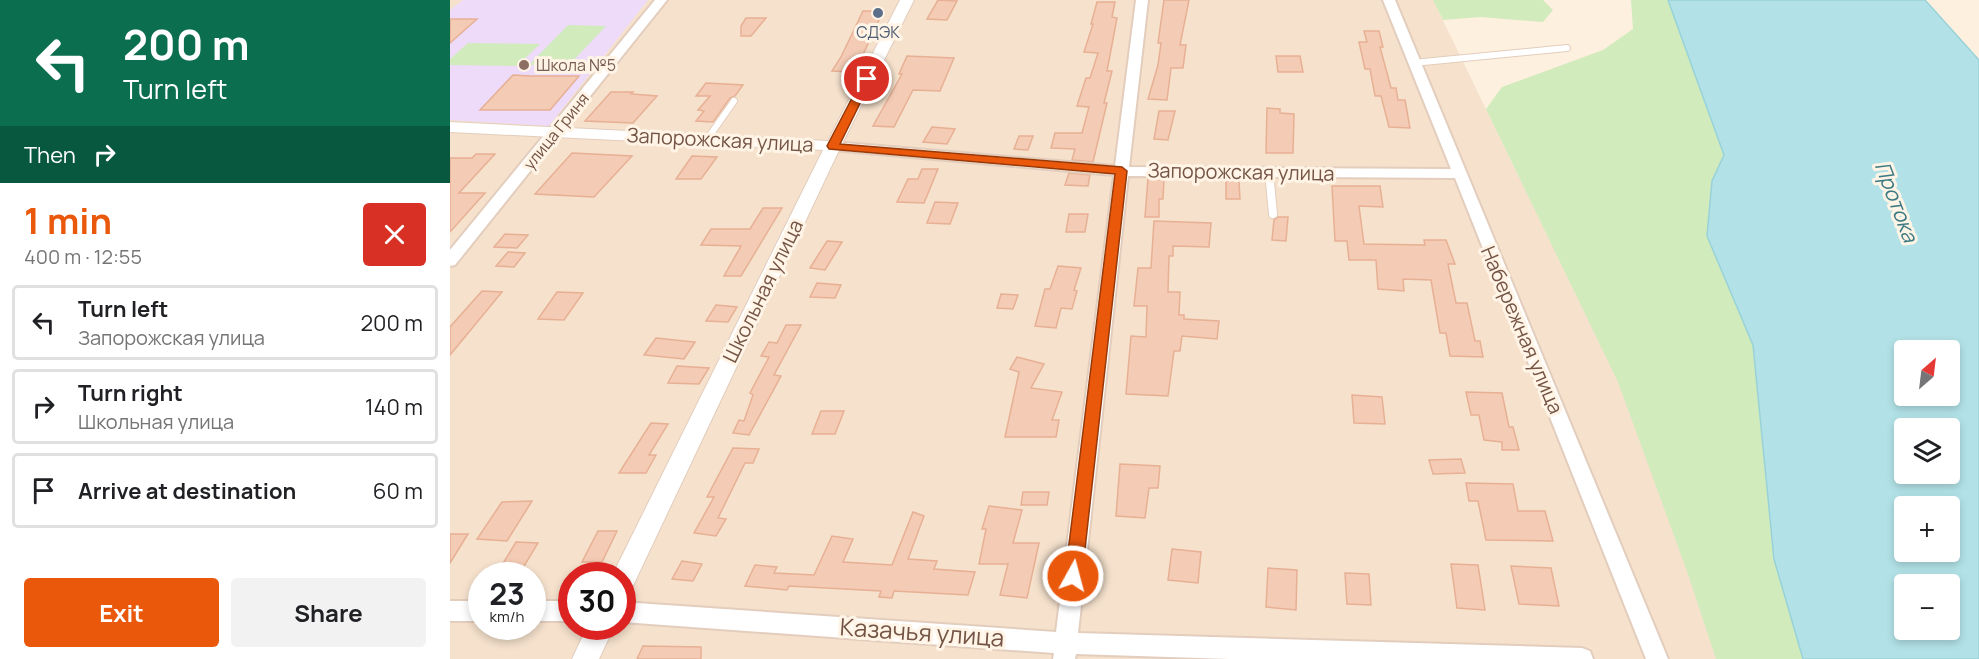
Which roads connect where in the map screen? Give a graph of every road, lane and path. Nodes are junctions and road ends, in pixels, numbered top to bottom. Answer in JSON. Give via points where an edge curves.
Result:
{"nodes":[{"id":1,"x":661,"y":0,"type":"edge"},
{"id":2,"x":907,"y":0,"type":"edge"},
{"id":3,"x":1142,"y":0,"type":"edge"},
{"id":4,"x":1389,"y":0,"type":"edge"},
{"id":5,"x":1567,"y":48,"type":"dead end"},
{"id":6,"x":1413,"y":63,"type":"junction"},
{"id":7,"x":734,"y":100,"type":"dead end"},
{"id":8,"x":450,"y":128,"type":"edge"},
{"id":9,"x":556,"y":131,"type":"junction"},
{"id":10,"x":708,"y":138,"type":"junction"},
{"id":11,"x":833,"y":146,"type":"junction"},
{"id":12,"x":1122,"y":171,"type":"junction"},
{"id":13,"x":1269,"y":172,"type":"junction"},
{"id":14,"x":1458,"y":174,"type":"junction"},
{"id":15,"x":1273,"y":214,"type":"dead end"},
{"id":16,"x":450,"y":261,"type":"edge"},
{"id":17,"x":632,"y":562,"type":"edge"},
{"id":18,"x":450,"y":612,"type":"edge"},
{"id":19,"x":468,"y":612,"type":"edge"},
{"id":20,"x":636,"y":613,"type":"edge"},
{"id":21,"x":594,"y":640,"type":"edge"},
{"id":22,"x":1064,"y":651,"type":"edge"},
{"id":23,"x":585,"y":659,"type":"edge"},
{"id":24,"x":1582,"y":659,"type":"edge"},
{"id":25,"x":1657,"y":659,"type":"edge"}],
"edges":[{"from":1,"to":9,"type":"street","name":"улица Гриня"},
{"from":2,"to":11,"type":"street","name":"Школьная улица"},
{"from":3,"to":12,"type":"street"},
{"from":4,"to":6,"type":"street","name":"Набережная улица"},
{"from":5,"to":6,"type":"lane"},
{"from":6,"to":14,"type":"street","name":"Набережная улица"},
{"from":7,"to":10,"type":"lane"},
{"from":8,"to":9,"type":"street","name":"Запорожская улица"},
{"from":9,"to":10,"type":"street","name":"Запорожская улица"},
{"from":9,"to":16,"type":"street","name":"улица Гриня"},
{"from":10,"to":11,"type":"street","name":"Запорожская улица"},
{"from":11,"to":12,"type":"street","name":"Запорожская улица"},
{"from":11,"to":17,"type":"street","name":"Школьная улица"},
{"from":12,"to":13,"type":"street","name":"Запорожская улица"},
{"from":12,"to":22,"type":"street"},
{"from":13,"to":14,"type":"street","name":"Запорожская улица"},
{"from":13,"to":15,"type":"lane"},
{"from":14,"to":25,"type":"street","name":"Набережная улица"},
{"from":18,"to":19,"type":"street"},
{"from":20,"to":22,"type":"street","name":"Казачья улица"},
{"from":21,"to":23,"type":"street"},
{"from":22,"to":24,"type":"street","name":"Казачья улица"}]}
